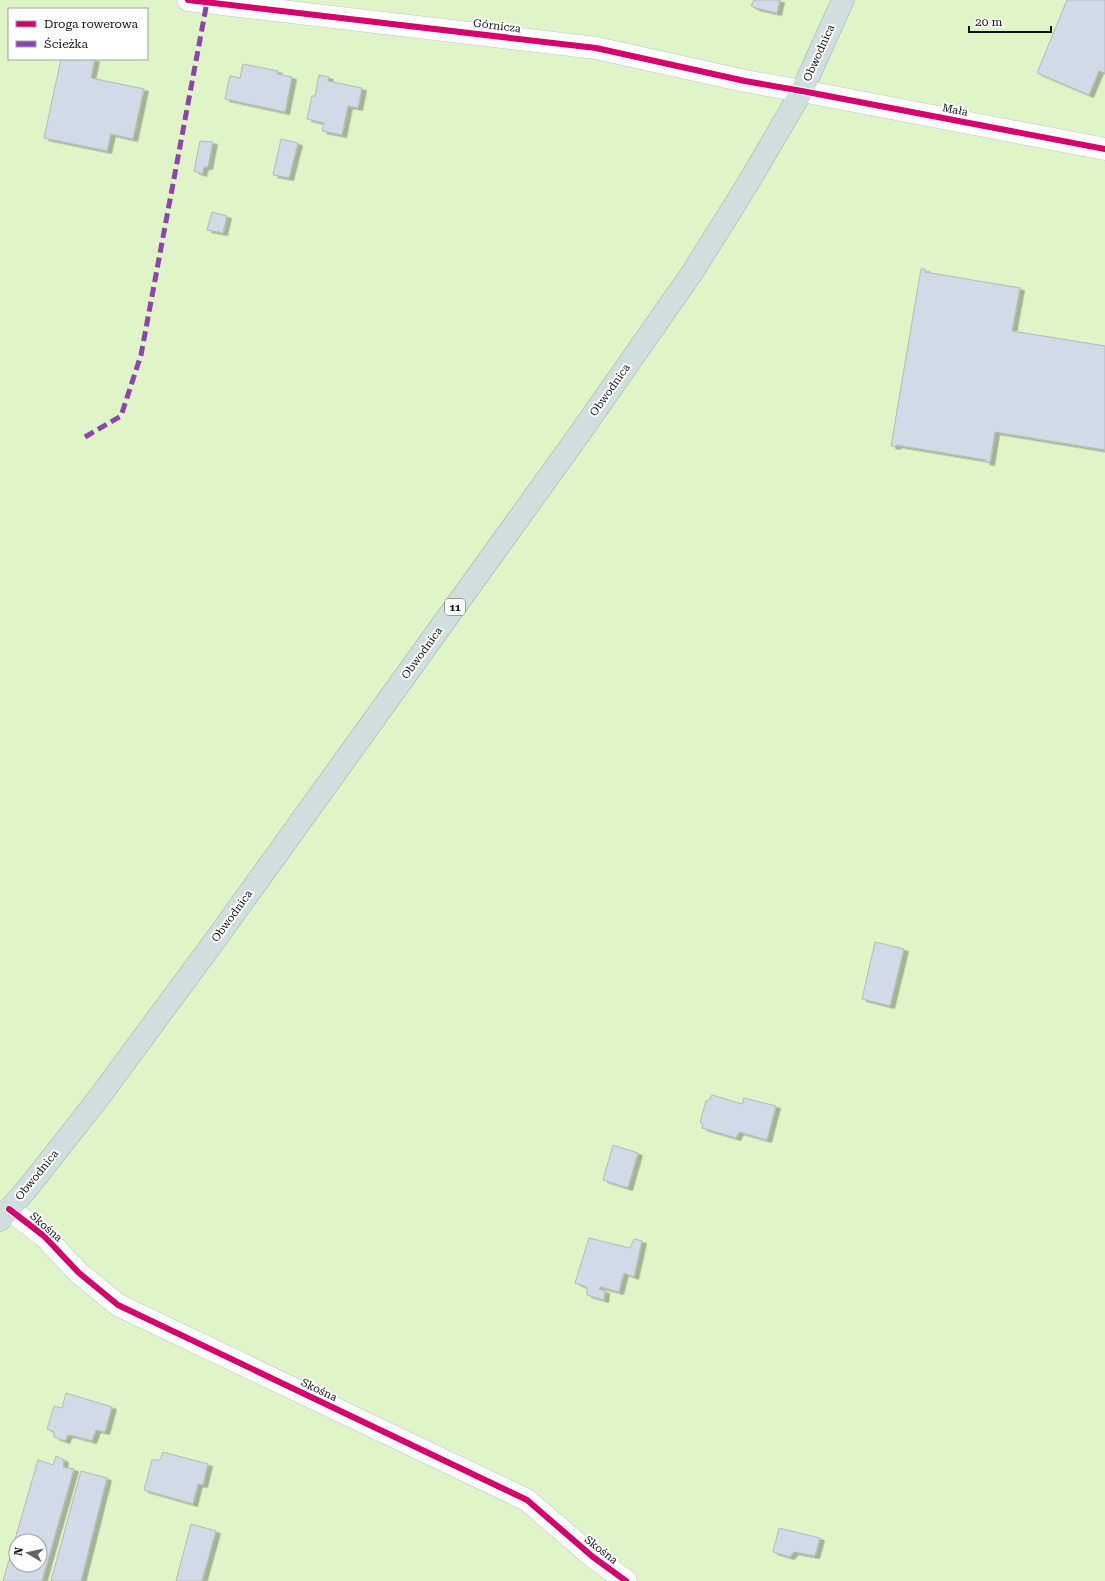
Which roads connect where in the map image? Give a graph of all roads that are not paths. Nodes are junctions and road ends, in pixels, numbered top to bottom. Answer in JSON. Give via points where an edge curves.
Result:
{"nodes":[{"id":1,"x":188,"y":0,"type":"edge"},
{"id":2,"x":843,"y":0,"type":"edge"},
{"id":3,"x":802,"y":90,"type":"junction"},
{"id":4,"x":1105,"y":149,"type":"edge"},
{"id":5,"x":5,"y":1214,"type":"edge"},
{"id":6,"x":626,"y":1581,"type":"edge"}],
"edges":[{"from":1,"to":3,"type":"street","name":"Górnicza","via":[[596,48],[745,81]]},
{"from":2,"to":3,"type":"highway","name":"Obwodnica","number":"11"},
{"from":3,"to":4,"type":"street","name":"Mała"},
{"from":3,"to":5,"type":"highway","name":"Obwodnica","number":"11","via":[[692,273],[578,436],[216,939],[97,1100]]},
{"from":5,"to":6,"type":"street","name":"Skośna","via":[[44,1236],[79,1273],[118,1305],[527,1500],[593,1557]]}]}
